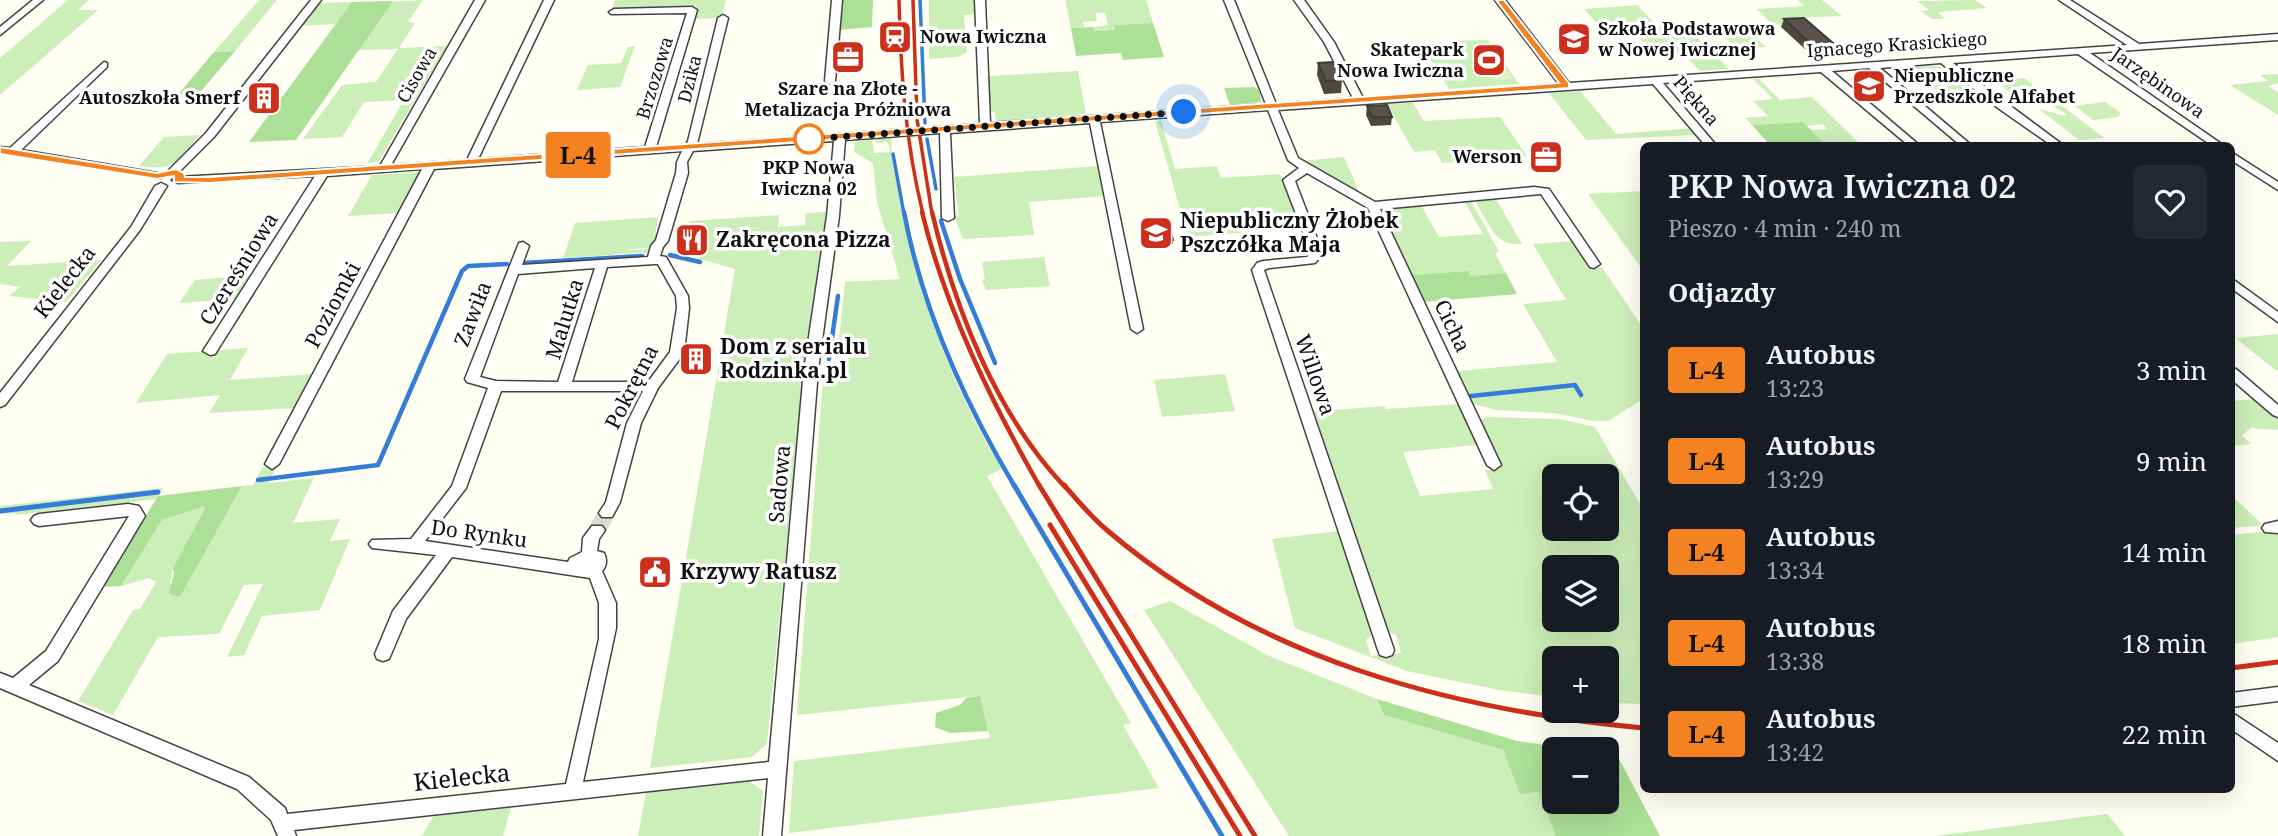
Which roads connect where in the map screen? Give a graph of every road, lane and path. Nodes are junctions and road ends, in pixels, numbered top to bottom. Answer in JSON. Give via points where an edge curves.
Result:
{"nodes":[{"id":1,"x":38,"y":0,"type":"edge"},
{"id":2,"x":316,"y":0,"type":"edge"},
{"id":3,"x":480,"y":0,"type":"edge"},
{"id":4,"x":549,"y":0,"type":"edge"},
{"id":5,"x":837,"y":0,"type":"edge"},
{"id":6,"x":980,"y":0,"type":"edge"},
{"id":7,"x":1229,"y":0,"type":"edge"},
{"id":8,"x":1299,"y":0,"type":"edge"},
{"id":9,"x":1500,"y":0,"type":"edge"},
{"id":10,"x":2064,"y":0,"type":"edge"},
{"id":11,"x":614,"y":12,"type":"dead end"},
{"id":12,"x":723,"y":18,"type":"dead end"},
{"id":13,"x":0,"y":32,"type":"edge"},
{"id":14,"x":2278,"y":37,"type":"edge"},
{"id":15,"x":2136,"y":46,"type":"junction"},
{"id":16,"x":2079,"y":50,"type":"junction"},
{"id":17,"x":1942,"y":59,"type":"junction"},
{"id":18,"x":1870,"y":64,"type":"junction"},
{"id":19,"x":104,"y":65,"type":"dead end"},
{"id":20,"x":1823,"y":68,"type":"junction"},
{"id":21,"x":1654,"y":79,"type":"junction"},
{"id":22,"x":830,"y":81,"type":"dead end"},
{"id":23,"x":1566,"y":86,"type":"junction"},
{"id":24,"x":1359,"y":100,"type":"junction"},
{"id":25,"x":1270,"y":106,"type":"junction"},
{"id":26,"x":1094,"y":118,"type":"junction"},
{"id":27,"x":985,"y":126,"type":"junction"},
{"id":28,"x":945,"y":130,"type":"junction"},
{"id":29,"x":839,"y":137,"type":"junction"},
{"id":30,"x":1708,"y":142,"type":"edge"},
{"id":31,"x":1910,"y":142,"type":"edge"},
{"id":32,"x":1962,"y":142,"type":"edge"},
{"id":33,"x":2054,"y":142,"type":"edge"},
{"id":34,"x":2214,"y":142,"type":"edge"},
{"id":35,"x":690,"y":148,"type":"junction"},
{"id":36,"x":0,"y":150,"type":"edge"},
{"id":37,"x":650,"y":150,"type":"junction"},
{"id":38,"x":13,"y":152,"type":"junction"},
{"id":39,"x":2235,"y":158,"type":"edge"},
{"id":40,"x":471,"y":162,"type":"junction"},
{"id":41,"x":430,"y":165,"type":"junction"},
{"id":42,"x":384,"y":168,"type":"junction"},
{"id":43,"x":1307,"y":168,"type":"junction"},
{"id":44,"x":323,"y":173,"type":"junction"},
{"id":45,"x":175,"y":176,"type":"junction"},
{"id":46,"x":159,"y":181,"type":"junction"},
{"id":47,"x":2278,"y":187,"type":"edge"},
{"id":48,"x":1373,"y":206,"type":"junction"},
{"id":49,"x":948,"y":218,"type":"dead end"},
{"id":50,"x":523,"y":246,"type":"dead end"},
{"id":51,"x":657,"y":260,"type":"junction"},
{"id":52,"x":602,"y":264,"type":"junction"},
{"id":53,"x":1594,"y":264,"type":"dead end"},
{"id":54,"x":512,"y":272,"type":"junction"},
{"id":55,"x":2235,"y":285,"type":"edge"},
{"id":56,"x":2278,"y":318,"type":"edge"},
{"id":57,"x":1137,"y":329,"type":"dead end"},
{"id":58,"x":210,"y":351,"type":"dead end"},
{"id":59,"x":2235,"y":375,"type":"edge"},
{"id":60,"x":496,"y":386,"type":"junction"},
{"id":61,"x":564,"y":386,"type":"junction"},
{"id":62,"x":653,"y":387,"type":"junction"},
{"id":63,"x":0,"y":402,"type":"edge"},
{"id":64,"x":2278,"y":412,"type":"edge"},
{"id":65,"x":272,"y":464,"type":"dead end"},
{"id":66,"x":1494,"y":465,"type":"dead end"},
{"id":67,"x":607,"y":513,"type":"tunnel mouth"},
{"id":68,"x":39,"y":520,"type":"dead end"},
{"id":69,"x":597,"y":530,"type":"tunnel mouth"},
{"id":70,"x":377,"y":544,"type":"dead end"},
{"id":71,"x":418,"y":547,"type":"junction"},
{"id":72,"x":447,"y":552,"type":"junction"},
{"id":73,"x":586,"y":564,"type":"junction"},
{"id":74,"x":1386,"y":650,"type":"dead end"},
{"id":75,"x":383,"y":654,"type":"dead end"},
{"id":76,"x":7,"y":683,"type":"edge"},
{"id":77,"x":2278,"y":694,"type":"edge"},
{"id":78,"x":2235,"y":699,"type":"edge"},
{"id":79,"x":2235,"y":722,"type":"edge"},
{"id":80,"x":2272,"y":750,"type":"edge"},
{"id":81,"x":777,"y":769,"type":"junction"},
{"id":82,"x":574,"y":782,"type":"dead end"},
{"id":83,"x":285,"y":829,"type":"edge"},
{"id":84,"x":772,"y":836,"type":"edge"}],
"edges":[{"from":1,"to":13,"type":"street"},
{"from":2,"to":45,"type":"street"},
{"from":3,"to":42,"type":"street","name":"Cisowa"},
{"from":4,"to":40,"type":"street"},
{"from":5,"to":22,"type":"street"},
{"from":6,"to":27,"type":"street"},
{"from":7,"to":25,"type":"street"},
{"from":8,"to":24,"type":"street","via":[[1328,41]]},
{"from":9,"to":23,"type":"street"},
{"from":10,"to":15,"type":"street"},
{"from":11,"to":37,"type":"street","name":"Brzozowa","via":[[692,10]]},
{"from":12,"to":35,"type":"street","name":"Dzika"},
{"from":14,"to":15,"type":"street","name":"Ignacego Krasickiego"},
{"from":15,"to":16,"type":"street","name":"Ignacego Krasickiego"},
{"from":16,"to":17,"type":"street","name":"Ignacego Krasickiego"},
{"from":16,"to":34,"type":"street","name":"Jarzębinowa"},
{"from":17,"to":18,"type":"street","name":"Ignacego Krasickiego"},
{"from":17,"to":33,"type":"street"},
{"from":18,"to":20,"type":"street","name":"Ignacego Krasickiego"},
{"from":18,"to":32,"type":"street"},
{"from":19,"to":38,"type":"street"},
{"from":20,"to":21,"type":"street","name":"Ignacego Krasickiego"},
{"from":20,"to":31,"type":"street"},
{"from":21,"to":23,"type":"street","name":"Ignacego Krasickiego"},
{"from":21,"to":30,"type":"street","name":"Piękna"},
{"from":23,"to":24,"type":"street","name":"Ignacego Krasickiego"},
{"from":24,"to":25,"type":"street","name":"Ignacego Krasickiego"},
{"from":25,"to":26,"type":"street","name":"Ignacego Krasickiego"},
{"from":25,"to":43,"type":"street","via":[[1293,160]]},
{"from":26,"to":27,"type":"street","name":"Ignacego Krasickiego"},
{"from":26,"to":57,"type":"street"},
{"from":27,"to":28,"type":"street","name":"Ignacego Krasickiego"},
{"from":28,"to":29,"type":"street","name":"Ignacego Krasickiego"},
{"from":28,"to":49,"type":"street"},
{"from":29,"to":35,"type":"street","name":"Ignacego Krasickiego"},
{"from":29,"to":81,"type":"street","name":"Sadowa","via":[[811,370]]},
{"from":35,"to":37,"type":"street","name":"Ignacego Krasickiego"},
{"from":35,"to":51,"type":"street","name":"Dzika","via":[[657,246]]},
{"from":36,"to":38,"type":"street"},
{"from":37,"to":40,"type":"street","name":"Ignacego Krasickiego"},
{"from":38,"to":46,"type":"street"},
{"from":39,"to":47,"type":"street"},
{"from":40,"to":41,"type":"street","name":"Ignacego Krasickiego"},
{"from":41,"to":42,"type":"street","name":"Ignacego Krasickiego"},
{"from":41,"to":65,"type":"street","name":"Poziomki"},
{"from":42,"to":44,"type":"street","name":"Ignacego Krasickiego"},
{"from":43,"to":48,"type":"street"},
{"from":43,"to":74,"type":"street","name":"Willowa","via":[[1289,180],[1317,254],[1311,260],[1267,264],[1258,270]]},
{"from":44,"to":45,"type":"street","name":"Ignacego Krasickiego"},
{"from":44,"to":58,"type":"street","name":"Czereśniowa"},
{"from":45,"to":46,"type":"street"},
{"from":46,"to":63,"type":"street","name":"Kielecka","via":[[136,228]]},
{"from":48,"to":53,"type":"street","via":[[1545,191]]},
{"from":48,"to":66,"type":"street","name":"Cicha"},
{"from":50,"to":54,"type":"street"},
{"from":51,"to":52,"type":"street"},
{"from":51,"to":62,"type":"street","name":"Pokrętna","via":[[679,288],[683,308],[677,353]]},
{"from":52,"to":54,"type":"street","name":"Zawiła"},
{"from":52,"to":61,"type":"street","name":"Malutka"},
{"from":54,"to":60,"type":"street","name":"Zawiła","via":[[471,377]]},
{"from":55,"to":56,"type":"street"},
{"from":59,"to":64,"type":"street"},
{"from":60,"to":61,"type":"street"},
{"from":60,"to":71,"type":"street","via":[[459,488],[418,538]]},
{"from":61,"to":62,"type":"street"},
{"from":62,"to":67,"type":"street","name":"Pokrętna","via":[[628,438]]},
{"from":68,"to":76,"type":"street","via":[[123,510],[134,510],[137,516],[52,656]]},
{"from":69,"to":73,"type":"street"},
{"from":70,"to":71,"type":"street","name":"Do Rynku"},
{"from":71,"to":72,"type":"street","name":"Do Rynku"},
{"from":72,"to":73,"type":"street","name":"Do Rynku"},
{"from":72,"to":75,"type":"street","via":[[399,616]]},
{"from":73,"to":82,"type":"street","via":[[608,596],[609,619]]},
{"from":76,"to":83,"type":"street","name":"Kielecka","via":[[243,783],[269,803]]},
{"from":77,"to":78,"type":"street"},
{"from":79,"to":80,"type":"street"},
{"from":81,"to":83,"type":"street","name":"Kielecka"},
{"from":81,"to":84,"type":"street","name":"Sadowa"}]}
